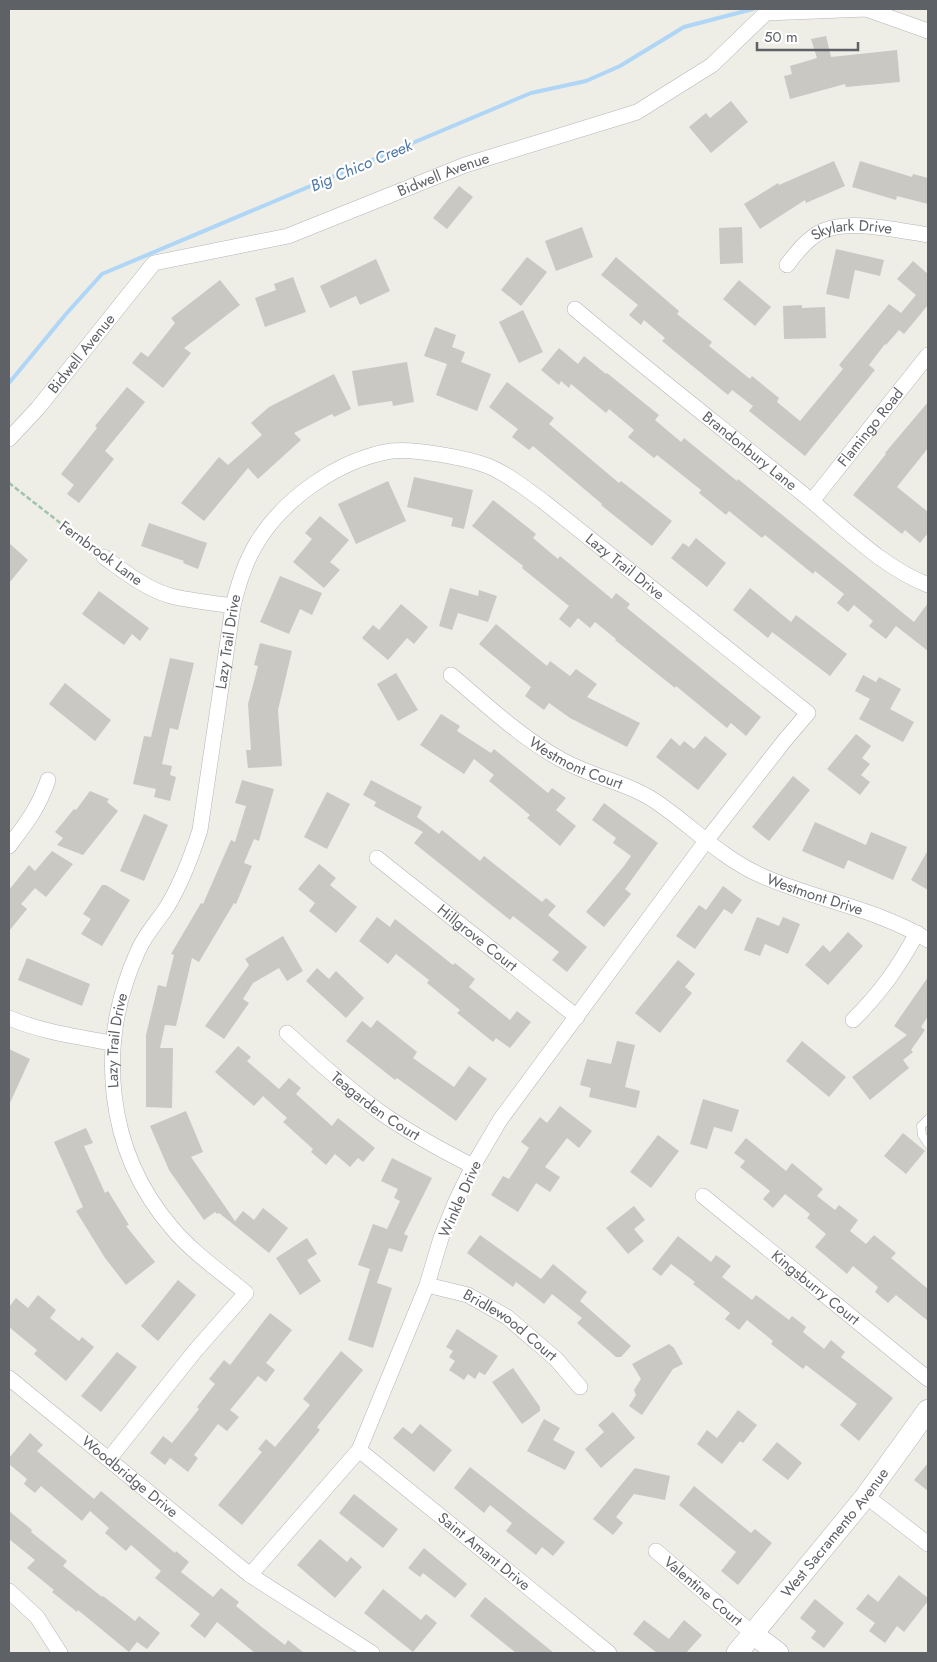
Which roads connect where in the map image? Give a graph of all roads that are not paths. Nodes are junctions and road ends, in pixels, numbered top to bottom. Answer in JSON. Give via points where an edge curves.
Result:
{"nodes":[{"id":1,"x":928,"y":31,"type":"edge"},
{"id":2,"x":928,"y":235,"type":"edge"},
{"id":3,"x":787,"y":265,"type":"dead end"},
{"id":4,"x":575,"y":309,"type":"dead end"},
{"id":5,"x":928,"y":355,"type":"edge"},
{"id":6,"x":9,"y":439,"type":"edge"},
{"id":7,"x":812,"y":501,"type":"junction"},
{"id":8,"x":104,"y":557,"type":"road end"},
{"id":9,"x":928,"y":585,"type":"edge"},
{"id":10,"x":233,"y":606,"type":"junction"},
{"id":11,"x":451,"y":675,"type":"dead end"},
{"id":12,"x":48,"y":780,"type":"dead end"},
{"id":13,"x":706,"y":841,"type":"junction"},
{"id":14,"x":9,"y":846,"type":"edge"},
{"id":15,"x":378,"y":858,"type":"dead end"},
{"id":16,"x":923,"y":937,"type":"edge"},
{"id":17,"x":577,"y":1017,"type":"junction"},
{"id":18,"x":9,"y":1018,"type":"edge"},
{"id":19,"x":853,"y":1020,"type":"dead end"},
{"id":20,"x":287,"y":1033,"type":"dead end"},
{"id":21,"x":112,"y":1043,"type":"junction"},
{"id":22,"x":928,"y":1119,"type":"edge"},
{"id":23,"x":928,"y":1144,"type":"edge"},
{"id":24,"x":472,"y":1166,"type":"junction"},
{"id":25,"x":703,"y":1196,"type":"dead end"},
{"id":26,"x":427,"y":1285,"type":"junction"},
{"id":27,"x":9,"y":1378,"type":"edge"},
{"id":28,"x":928,"y":1379,"type":"edge"},
{"id":29,"x":580,"y":1387,"type":"dead end"},
{"id":30,"x":928,"y":1410,"type":"edge"},
{"id":31,"x":359,"y":1450,"type":"junction"},
{"id":32,"x":109,"y":1459,"type":"junction"},
{"id":33,"x":866,"y":1496,"type":"junction"},
{"id":34,"x":928,"y":1544,"type":"edge"},
{"id":35,"x":656,"y":1550,"type":"dead end"},
{"id":36,"x":250,"y":1575,"type":"junction"},
{"id":37,"x":9,"y":1591,"type":"edge"},
{"id":38,"x":752,"y":1633,"type":"junction"},
{"id":39,"x":60,"y":1653,"type":"edge"},
{"id":40,"x":372,"y":1653,"type":"edge"},
{"id":41,"x":608,"y":1653,"type":"edge"},
{"id":42,"x":737,"y":1653,"type":"edge"},
{"id":43,"x":778,"y":1653,"type":"edge"}],
"edges":[{"from":1,"to":6,"type":"street","name":"Bidwell Avenue","via":[[866,9],[766,13],[712,65],[637,112],[465,165],[288,236],[154,262],[38,408]]},
{"from":2,"to":3,"type":"street","name":"Skylark Drive","via":[[866,226],[830,227],[814,235]]},
{"from":4,"to":7,"type":"street","name":"Brandonbury Lane"},
{"from":5,"to":7,"type":"street","name":"Flamingo Road"},
{"from":7,"to":9,"type":"street","name":"Brandonbury Lane","via":[[890,565]]},
{"from":8,"to":10,"type":"street","name":"Fernbrook Lane","via":[[151,588],[172,596]]},
{"from":10,"to":13,"type":"street","name":"Lazy Trail Drive","via":[[240,578],[255,545],[298,496],[328,474],[360,459],[393,451],[427,453],[489,466],[549,506],[808,713]]},
{"from":10,"to":21,"type":"street","name":"Lazy Trail Drive","via":[[200,830],[177,889],[139,948],[128,974]]},
{"from":11,"to":13,"type":"street","name":"Westmont Court","via":[[540,747],[563,761],[655,801]]},
{"from":12,"to":14,"type":"street","via":[[35,812]]},
{"from":13,"to":16,"type":"street","name":"Westmont Drive","via":[[739,865],[761,876],[890,920]]},
{"from":13,"to":17,"type":"street","name":"Winkle Drive"},
{"from":15,"to":17,"type":"street","name":"Hillgrove Court"},
{"from":16,"to":19,"type":"street"},
{"from":17,"to":24,"type":"street","name":"Winkle Drive","via":[[506,1112]]},
{"from":18,"to":21,"type":"street","via":[[47,1030]]},
{"from":20,"to":24,"type":"street","name":"Teagarden Court","via":[[380,1112]]},
{"from":21,"to":32,"type":"street","name":"Lazy Trail Drive","via":[[111,1072],[121,1135],[151,1200],[189,1246],[246,1293]]},
{"from":22,"to":23,"type":"lane","via":[[921,1126]]},
{"from":24,"to":26,"type":"street","name":"Winkle Drive","via":[[444,1231]]},
{"from":25,"to":28,"type":"street","name":"Kingsburry Court"},
{"from":26,"to":29,"type":"street","name":"Bridlewood Court","via":[[468,1295],[507,1317],[556,1359]]},
{"from":26,"to":31,"type":"street","name":"Winkle Drive"},
{"from":27,"to":32,"type":"street","name":"Woodbridge Drive"},
{"from":30,"to":33,"type":"street","name":"West Sacramento Avenue"},
{"from":31,"to":36,"type":"street","name":"Winkle Drive"},
{"from":31,"to":41,"type":"street","name":"Saint Amant Drive"},
{"from":32,"to":36,"type":"street","name":"Woodbridge Drive"},
{"from":33,"to":34,"type":"street"},
{"from":33,"to":38,"type":"street","name":"West Sacramento Avenue"},
{"from":35,"to":38,"type":"street","name":"Valentine Court"},
{"from":36,"to":40,"type":"street","name":"Woodbridge Drive"},
{"from":37,"to":39,"type":"street","via":[[37,1617]]},
{"from":38,"to":42,"type":"street","name":"West Sacramento Avenue"},
{"from":38,"to":43,"type":"street"}]}
